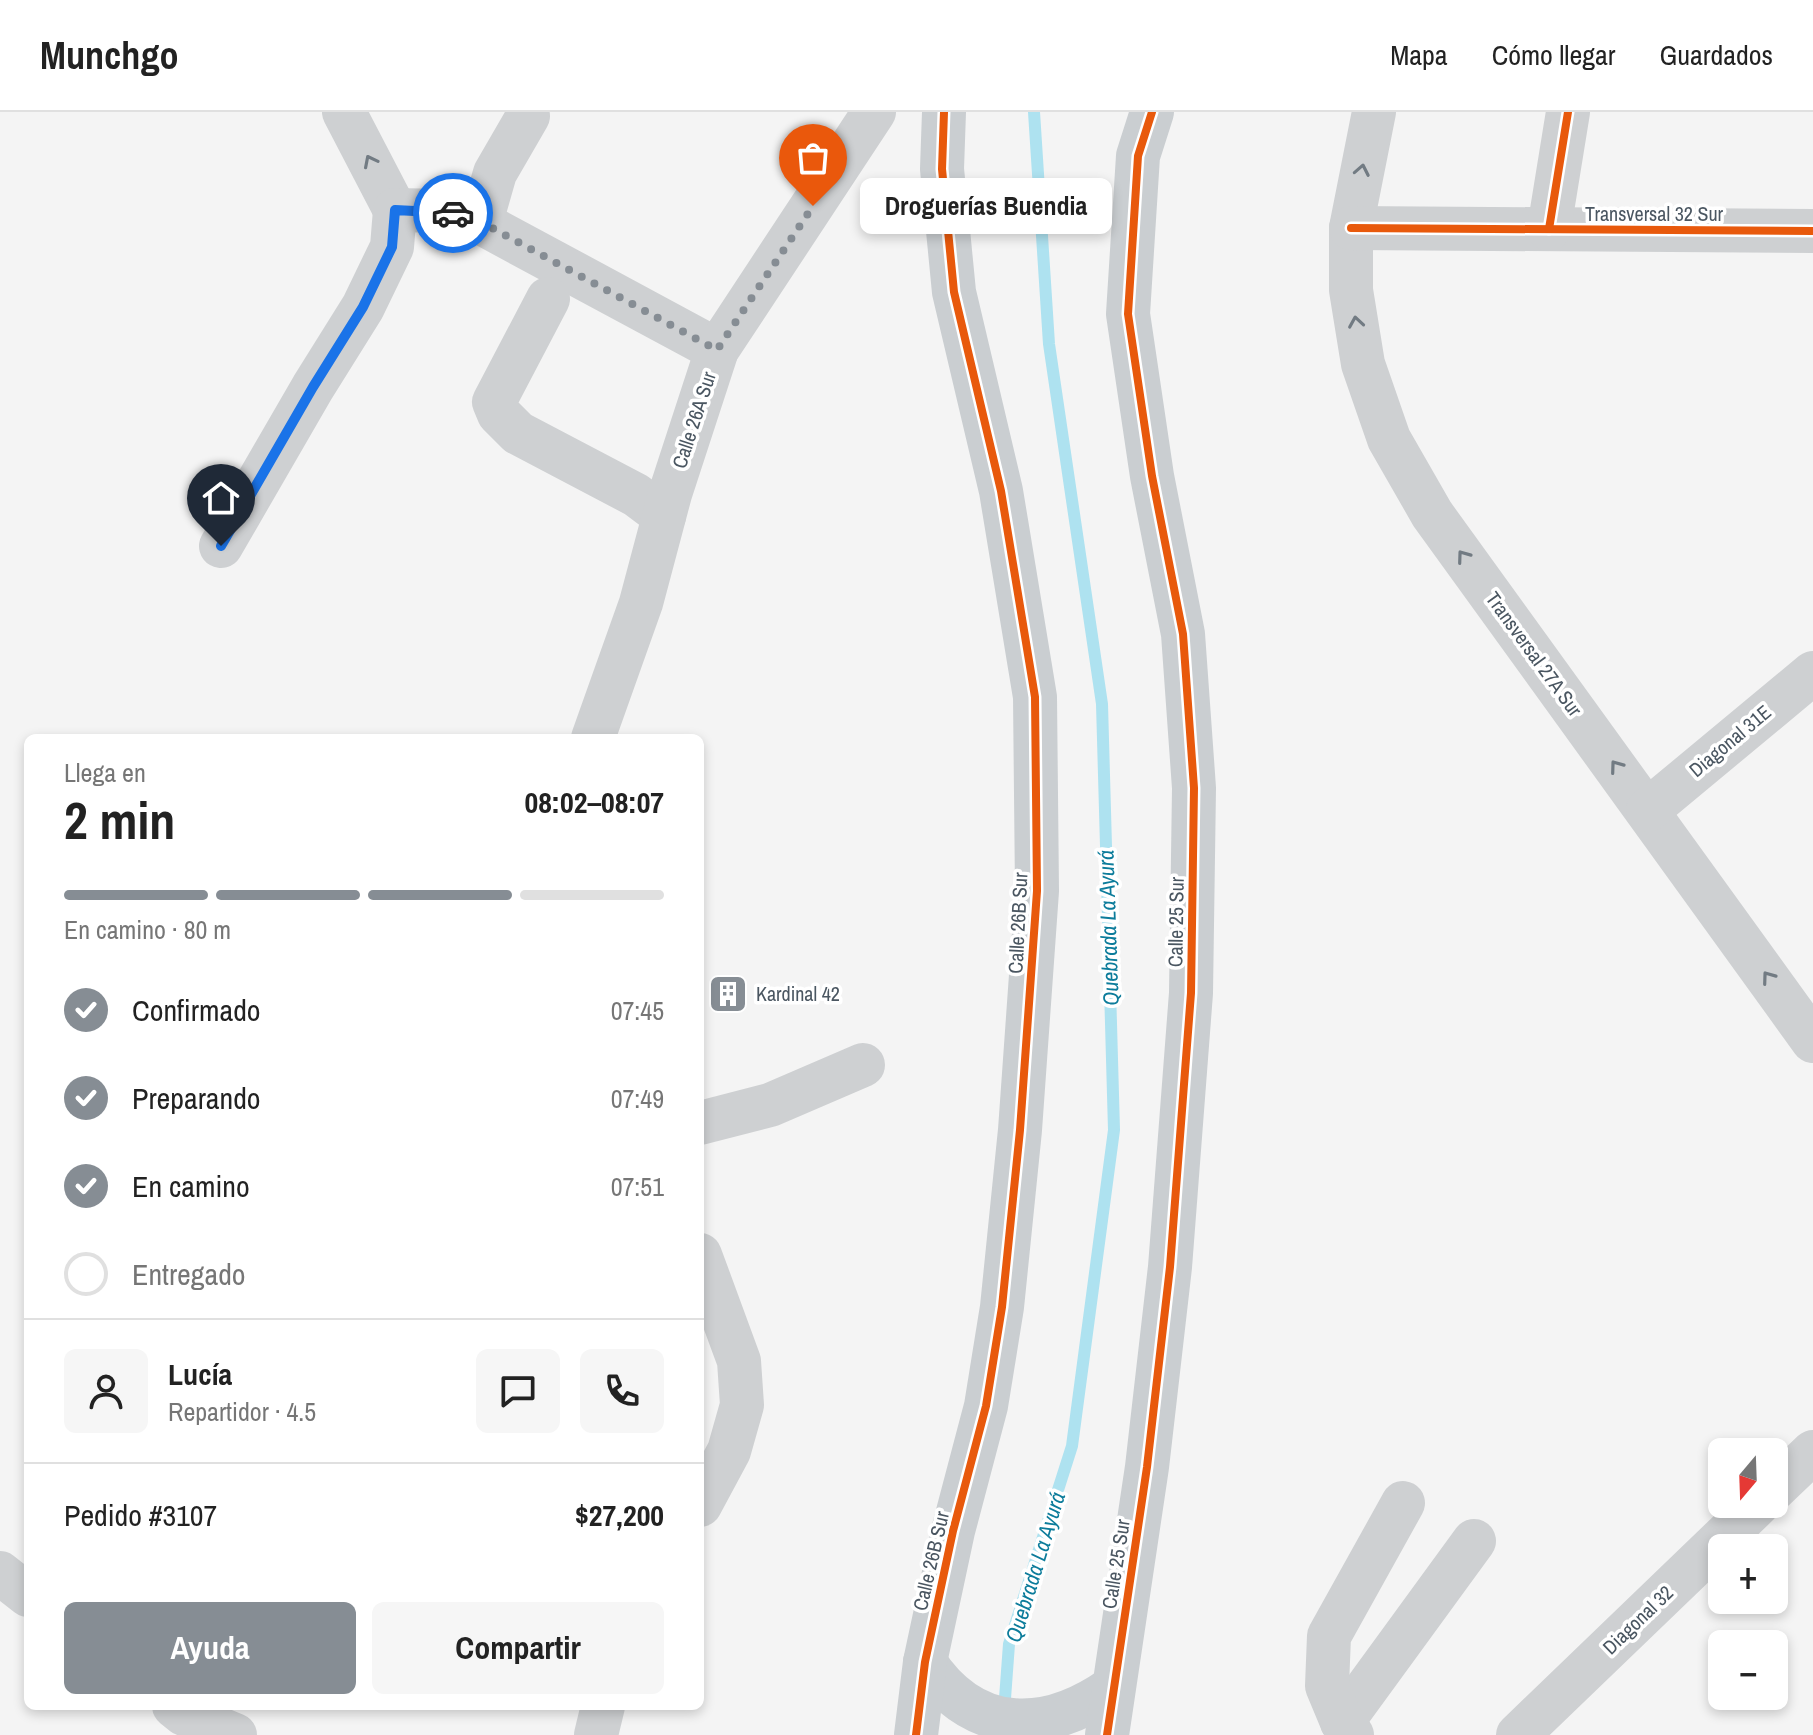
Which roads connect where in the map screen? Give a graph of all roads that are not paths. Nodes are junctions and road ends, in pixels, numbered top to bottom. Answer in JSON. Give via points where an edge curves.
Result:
{"nodes":[{"id":1,"x":344,"y":112,"type":"edge"},
{"id":2,"x":874,"y":112,"type":"edge"},
{"id":3,"x":944,"y":112,"type":"edge"},
{"id":4,"x":1152,"y":112,"type":"edge"},
{"id":5,"x":1374,"y":112,"type":"edge"},
{"id":6,"x":1568,"y":112,"type":"edge"},
{"id":7,"x":528,"y":116,"type":"dead end"},
{"id":8,"x":395,"y":210,"type":"junction"},
{"id":9,"x":481,"y":222,"type":"junction"},
{"id":10,"x":1351,"y":228,"type":"junction"},
{"id":11,"x":1549,"y":229,"type":"junction"},
{"id":12,"x":1813,"y":231,"type":"edge"},
{"id":13,"x":548,"y":299,"type":"dead end"},
{"id":14,"x":717,"y":350,"type":"junction"},
{"id":15,"x":664,"y":516,"type":"junction"},
{"id":16,"x":221,"y":546,"type":"dead end"},
{"id":17,"x":1813,"y":673,"type":"edge"},
{"id":18,"x":594,"y":734,"type":"edge"},
{"id":19,"x":1648,"y":810,"type":"junction"},
{"id":20,"x":1813,"y":1041,"type":"edge"},
{"id":21,"x":863,"y":1065,"type":"dead end"},
{"id":22,"x":704,"y":1122,"type":"edge"},
{"id":23,"x":704,"y":1266,"type":"edge"},
{"id":24,"x":1813,"y":1452,"type":"edge"},
{"id":25,"x":1788,"y":1476,"type":"edge"},
{"id":26,"x":704,"y":1498,"type":"edge"},
{"id":27,"x":1403,"y":1503,"type":"dead end"},
{"id":28,"x":1743,"y":1518,"type":"edge"},
{"id":29,"x":1474,"y":1541,"type":"dead end"},
{"id":30,"x":0,"y":1573,"type":"edge"},
{"id":31,"x":24,"y":1592,"type":"edge"},
{"id":32,"x":925,"y":1662,"type":"junction"},
{"id":33,"x":1112,"y":1688,"type":"junction"},
{"id":34,"x":602,"y":1710,"type":"edge"},
{"id":35,"x":174,"y":1718,"type":"edge"},
{"id":36,"x":1347,"y":1728,"type":"edge"},
{"id":37,"x":235,"y":1735,"type":"edge"},
{"id":38,"x":596,"y":1735,"type":"edge"},
{"id":39,"x":916,"y":1735,"type":"edge"},
{"id":40,"x":1107,"y":1735,"type":"edge"},
{"id":41,"x":1518,"y":1735,"type":"edge"}],
"edges":[{"from":8,"to":1,"type":"street","one_way":true},
{"from":2,"to":14,"type":"street"},
{"from":3,"to":32,"type":"main road","name":"Calle 26B Sur","via":[[942,169],[954,292],[1001,491],[1035,697],[1037,891],[1002,1307],[986,1406]]},
{"from":4,"to":33,"type":"main road","name":"Calle 25 Sur","via":[[1138,156],[1128,314],[1183,634],[1194,788],[1191,993],[1170,1267],[1147,1467]]},
{"from":10,"to":5,"type":"street","name":"Transversal 27A Sur","one_way":true},
{"from":6,"to":11,"type":"street"},
{"from":7,"to":9,"type":"street","via":[[495,173]]},
{"from":8,"to":9,"type":"street","name":"Calle 26A Sur","via":[[445,211]]},
{"from":8,"to":16,"type":"street","via":[[392,247],[363,307]]},
{"from":9,"to":14,"type":"street","name":"Calle 26A Sur"},
{"from":10,"to":11,"type":"street","name":"Transversal 32 Sur"},
{"from":19,"to":10,"type":"street","name":"Transversal 27A Sur","one_way":true,"via":[[1432,514],[1389,439],[1363,364],[1351,290]]},
{"from":11,"to":12,"type":"street","name":"Transversal 32 Sur"},
{"from":13,"to":15,"type":"street","via":[[494,402],[499,414],[518,433],[636,495]]},
{"from":14,"to":15,"type":"street","name":"Calle 26A Sur"},
{"from":15,"to":18,"type":"street","name":"Calle 26A Sur","via":[[641,603]]},
{"from":17,"to":19,"type":"street","name":"Diagonal 31E"},
{"from":20,"to":19,"type":"street","name":"Transversal 27A Sur","one_way":true},
{"from":21,"to":22,"type":"street","via":[[770,1105]]},
{"from":23,"to":26,"type":"street","via":[[739,1361],[742,1405],[729,1451]]},
{"from":24,"to":25,"type":"street"},
{"from":27,"to":36,"type":"street","via":[[1329,1636],[1327,1686]]},
{"from":28,"to":41,"type":"street","name":"Diagonal 32"},
{"from":29,"to":36,"type":"street"},
{"from":30,"to":31,"type":"street"},
{"from":32,"to":33,"type":"main road","via":[[961,1704],[1002,1724],[1025,1726],[1078,1712]]},
{"from":32,"to":39,"type":"main road","name":"Calle 26B Sur"},
{"from":33,"to":40,"type":"main road","name":"Calle 25 Sur"},
{"from":34,"to":38,"type":"street"},
{"from":35,"to":37,"type":"street"}]}
